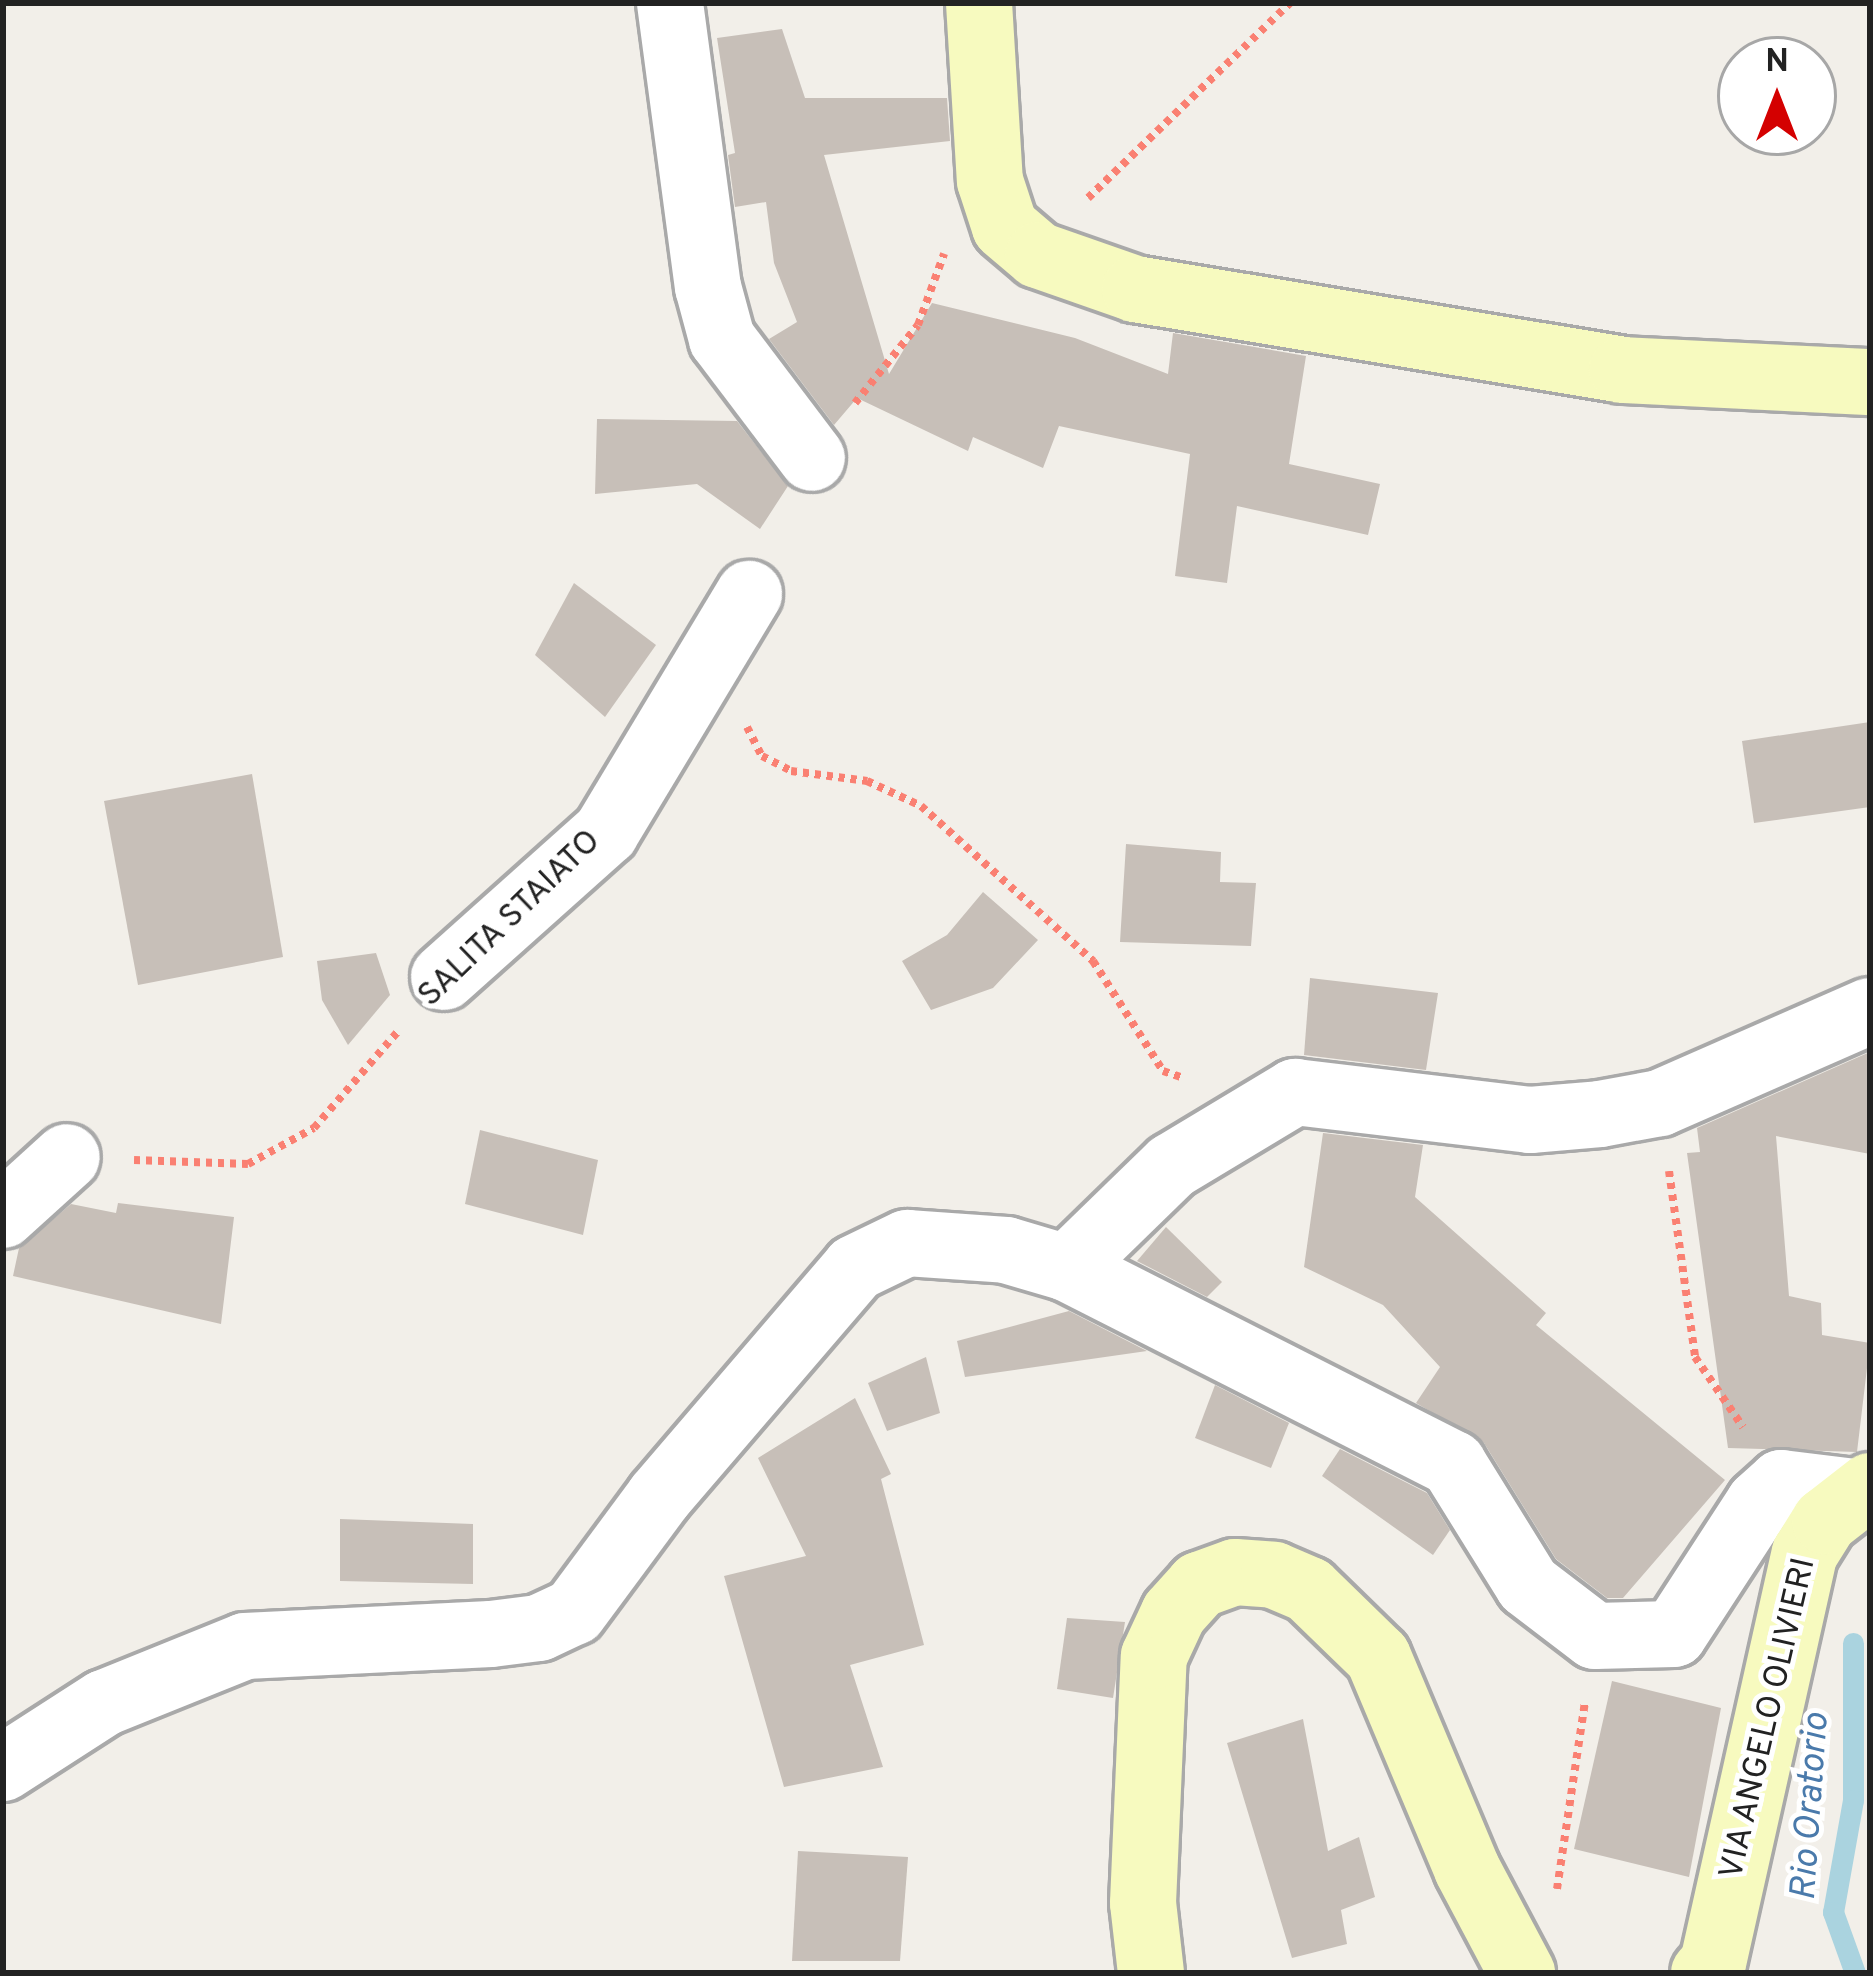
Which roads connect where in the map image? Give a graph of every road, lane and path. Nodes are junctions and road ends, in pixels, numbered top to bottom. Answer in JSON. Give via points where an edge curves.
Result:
{"nodes":[{"id":1,"x":670,"y":3,"type":"edge"},
{"id":2,"x":979,"y":3,"type":"edge"},
{"id":3,"x":1290,"y":3,"type":"edge"},
{"id":4,"x":990,"y":181,"type":"junction"},
{"id":5,"x":1870,"y":382,"type":"edge"},
{"id":6,"x":812,"y":458,"type":"joint"},
{"id":7,"x":749,"y":594,"type":"dead end"},
{"id":8,"x":712,"y":654,"type":"junction"},
{"id":9,"x":444,"y":977,"type":"joint"},
{"id":10,"x":1870,"y":1011,"type":"edge"},
{"id":11,"x":1295,"y":1092,"type":"junction"},
{"id":12,"x":1660,"y":1103,"type":"junction"},
{"id":13,"x":67,"y":1157,"type":"joint"},
{"id":14,"x":3,"y":1215,"type":"edge"},
{"id":15,"x":1067,"y":1268,"type":"junction"},
{"id":16,"x":1781,"y":1483,"type":"junction"},
{"id":17,"x":1862,"y":1489,"type":"edge"},
{"id":18,"x":1595,"y":1636,"type":"junction"},
{"id":19,"x":3,"y":1768,"type":"edge"},
{"id":20,"x":1556,"y":1897,"type":"dead end"},
{"id":21,"x":1150,"y":1973,"type":"edge"},
{"id":22,"x":1522,"y":1973,"type":"edge"},
{"id":23,"x":1704,"y":1973,"type":"edge"}],
"edges":[{"from":1,"to":6,"type":"street","via":[[707,287],[722,339]]},
{"from":2,"to":4,"type":"main road"},
{"from":3,"to":4,"type":"path","via":[[1087,200],[1064,196],[1041,166]]},
{"from":4,"to":5,"type":"main road","via":[[1005,227],[1038,255],[1135,289],[1622,370]]},
{"from":4,"to":6,"type":"path","via":[[977,187],[976,206],[952,238],[918,325]]},
{"from":7,"to":8,"type":"street","name":"SALITA STAIATO"},
{"from":8,"to":9,"type":"street","name":"SALITA STAIATO","via":[[606,832]]},
{"from":8,"to":11,"type":"path","via":[[762,756],[791,772],[867,781],[921,806],[1093,961],[1163,1071],[1232,1096]]},
{"from":9,"to":13,"type":"path","name":"SALITA STAIATO","via":[[314,1128],[248,1164]]},
{"from":10,"to":12,"type":"street"},
{"from":11,"to":12,"type":"street","via":[[1530,1120]]},
{"from":11,"to":15,"type":"street","via":[[1172,1166]]},
{"from":12,"to":16,"type":"path","via":[[1695,1357]]},
{"from":13,"to":14,"type":"street"},
{"from":15,"to":18,"type":"street","via":[[1453,1464],[1528,1585]]},
{"from":15,"to":19,"type":"street","via":[[1006,1250],[908,1244],[855,1268],[659,1497],[574,1612],[539,1628],[491,1634],[245,1646],[104,1702]]},
{"from":16,"to":17,"type":"street"},
{"from":16,"to":18,"type":"street","via":[[1759,1503],[1674,1634]]},
{"from":17,"to":23,"type":"main road","name":"VIA ANGELO OLIVIERI","via":[[1825,1521],[1799,1571],[1713,1963]]},
{"from":18,"to":20,"type":"path"},
{"from":21,"to":22,"type":"main road","via":[[1143,1903],[1154,1656],[1174,1613],[1199,1585],[1235,1572],[1274,1575],[1309,1590],[1378,1657],[1468,1869]]}]}
